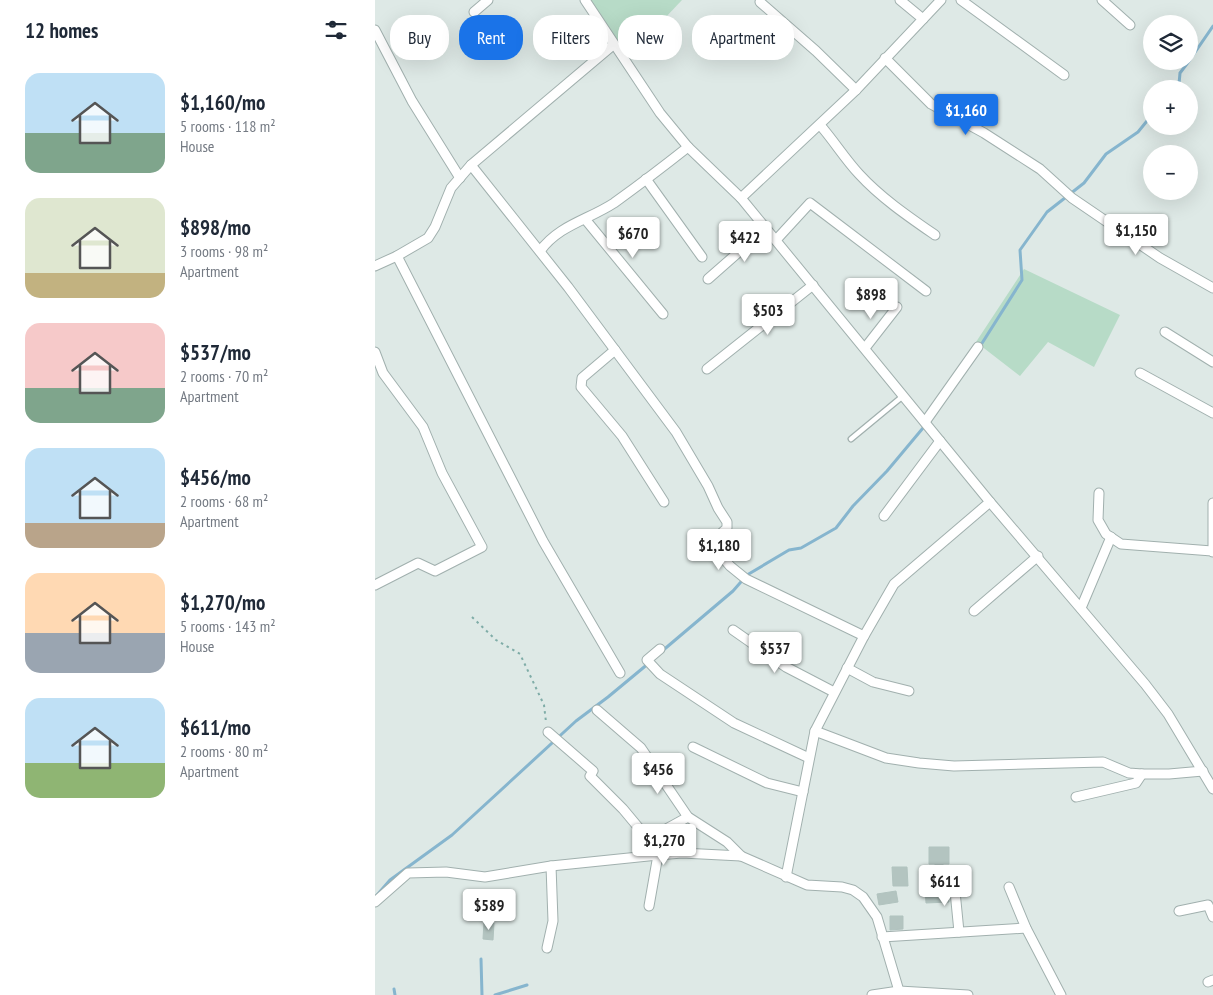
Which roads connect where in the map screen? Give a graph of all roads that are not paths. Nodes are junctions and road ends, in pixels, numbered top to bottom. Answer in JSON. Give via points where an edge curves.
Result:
{"nodes":[{"id":1,"x":488,"y":0,"type":"edge"},
{"id":2,"x":585,"y":0,"type":"edge"},
{"id":3,"x":900,"y":0,"type":"edge"},
{"id":4,"x":941,"y":0,"type":"edge"},
{"id":5,"x":961,"y":0,"type":"edge"},
{"id":6,"x":1101,"y":0,"type":"edge"},
{"id":7,"x":760,"y":2,"type":"dead end"},
{"id":8,"x":474,"y":12,"type":"dead end"},
{"id":9,"x":923,"y":18,"type":"junction"},
{"id":10,"x":1130,"y":25,"type":"dead end"},
{"id":11,"x":375,"y":30,"type":"edge"},
{"id":12,"x":613,"y":45,"type":"junction"},
{"id":13,"x":885,"y":58,"type":"junction"},
{"id":14,"x":1064,"y":75,"type":"dead end"},
{"id":15,"x":856,"y":90,"type":"junction"},
{"id":16,"x":821,"y":126,"type":"junction"},
{"id":17,"x":689,"y":147,"type":"junction"},
{"id":18,"x":471,"y":165,"type":"junction"},
{"id":19,"x":460,"y":178,"type":"junction"},
{"id":20,"x":645,"y":179,"type":"junction"},
{"id":21,"x":741,"y":198,"type":"junction"},
{"id":22,"x":585,"y":219,"type":"junction"},
{"id":23,"x":766,"y":228,"type":"junction"},
{"id":24,"x":935,"y":236,"type":"dead end"},
{"id":25,"x":775,"y":240,"type":"junction"},
{"id":26,"x":540,"y":251,"type":"junction"},
{"id":27,"x":397,"y":256,"type":"junction"},
{"id":28,"x":702,"y":257,"type":"dead end"},
{"id":29,"x":375,"y":266,"type":"edge"},
{"id":30,"x":708,"y":279,"type":"dead end"},
{"id":31,"x":813,"y":285,"type":"junction"},
{"id":32,"x":1213,"y":288,"type":"edge"},
{"id":33,"x":926,"y":291,"type":"dead end"},
{"id":34,"x":897,"y":307,"type":"dead end"},
{"id":35,"x":663,"y":314,"type":"dead end"},
{"id":36,"x":1165,"y":332,"type":"dead end"},
{"id":37,"x":978,"y":347,"type":"dead end"},
{"id":38,"x":865,"y":348,"type":"junction"},
{"id":39,"x":615,"y":350,"type":"junction"},
{"id":40,"x":375,"y":352,"type":"edge"},
{"id":41,"x":1213,"y":362,"type":"edge"},
{"id":42,"x":707,"y":368,"type":"dead end"},
{"id":43,"x":1140,"y":373,"type":"dead end"},
{"id":44,"x":903,"y":396,"type":"junction"},
{"id":45,"x":1213,"y":413,"type":"edge"},
{"id":46,"x":925,"y":422,"type":"junction"},
{"id":47,"x":851,"y":439,"type":"dead end"},
{"id":48,"x":940,"y":441,"type":"junction"},
{"id":49,"x":1099,"y":493,"type":"dead end"},
{"id":50,"x":664,"y":502,"type":"dead end"},
{"id":51,"x":990,"y":502,"type":"junction"},
{"id":52,"x":1213,"y":503,"type":"edge"},
{"id":53,"x":884,"y":516,"type":"dead end"},
{"id":54,"x":1111,"y":537,"type":"junction"},
{"id":55,"x":1213,"y":552,"type":"edge"},
{"id":56,"x":1037,"y":556,"type":"junction"},
{"id":57,"x":375,"y":584,"type":"edge"},
{"id":58,"x":1081,"y":608,"type":"junction"},
{"id":59,"x":974,"y":611,"type":"dead end"},
{"id":60,"x":733,"y":630,"type":"dead end"},
{"id":61,"x":864,"y":636,"type":"junction"},
{"id":62,"x":659,"y":649,"type":"dead end"},
{"id":63,"x":847,"y":668,"type":"junction"},
{"id":64,"x":620,"y":673,"type":"dead end"},
{"id":65,"x":835,"y":692,"type":"junction"},
{"id":66,"x":909,"y":692,"type":"dead end"},
{"id":67,"x":597,"y":710,"type":"dead end"},
{"id":68,"x":815,"y":731,"type":"junction"},
{"id":69,"x":552,"y":737,"type":"road end"},
{"id":70,"x":693,"y":747,"type":"dead end"},
{"id":71,"x":809,"y":758,"type":"junction"},
{"id":72,"x":1203,"y":771,"type":"junction"},
{"id":73,"x":1142,"y":774,"type":"junction"},
{"id":74,"x":1213,"y":789,"type":"edge"},
{"id":75,"x":803,"y":792,"type":"junction"},
{"id":76,"x":1076,"y":797,"type":"dead end"},
{"id":77,"x":688,"y":817,"type":"junction"},
{"id":78,"x":658,"y":855,"type":"junction"},
{"id":79,"x":741,"y":856,"type":"junction"},
{"id":80,"x":551,"y":866,"type":"junction"},
{"id":81,"x":786,"y":877,"type":"junction"},
{"id":82,"x":954,"y":881,"type":"dead end"},
{"id":83,"x":1009,"y":886,"type":"dead end"},
{"id":84,"x":375,"y":902,"type":"edge"},
{"id":85,"x":649,"y":906,"type":"dead end"},
{"id":86,"x":1179,"y":911,"type":"dead end"},
{"id":87,"x":1213,"y":917,"type":"edge"},
{"id":88,"x":1026,"y":928,"type":"junction"},
{"id":89,"x":959,"y":932,"type":"junction"},
{"id":90,"x":882,"y":937,"type":"junction"},
{"id":91,"x":547,"y":948,"type":"dead end"},
{"id":92,"x":899,"y":991,"type":"junction"},
{"id":93,"x":923,"y":993,"type":"edge"},
{"id":94,"x":872,"y":995,"type":"edge"},
{"id":95,"x":968,"y":995,"type":"edge"},
{"id":96,"x":1061,"y":995,"type":"edge"}],
"edges":[{"from":1,"to":8,"type":"street"},
{"from":2,"to":12,"type":"street"},
{"from":3,"to":9,"type":"street"},
{"from":4,"to":9,"type":"street"},
{"from":5,"to":14,"type":"street"},
{"from":6,"to":10,"type":"street"},
{"from":7,"to":15,"type":"street"},
{"from":9,"to":13,"type":"street"},
{"from":11,"to":19,"type":"street","via":[[412,101]]},
{"from":12,"to":17,"type":"street"},
{"from":12,"to":18,"type":"street"},
{"from":13,"to":15,"type":"street"},
{"from":13,"to":32,"type":"street","via":[[931,104],[1040,169],[1070,195],[1160,258]]},
{"from":15,"to":16,"type":"street"},
{"from":16,"to":21,"type":"street"},
{"from":16,"to":24,"type":"street","via":[[872,187]]},
{"from":17,"to":20,"type":"street"},
{"from":17,"to":21,"type":"street"},
{"from":18,"to":19,"type":"street"},
{"from":18,"to":26,"type":"street"},
{"from":19,"to":27,"type":"street","via":[[451,188],[427,238]]},
{"from":20,"to":22,"type":"street"},
{"from":20,"to":28,"type":"street"},
{"from":21,"to":23,"type":"street"},
{"from":22,"to":26,"type":"street","via":[[562,229],[547,240]]},
{"from":22,"to":35,"type":"street"},
{"from":23,"to":25,"type":"street"},
{"from":23,"to":30,"type":"street"},
{"from":25,"to":31,"type":"street"},
{"from":25,"to":33,"type":"street","via":[[810,203]]},
{"from":26,"to":39,"type":"street"},
{"from":27,"to":29,"type":"street"},
{"from":27,"to":64,"type":"street","via":[[543,541]]},
{"from":31,"to":38,"type":"street"},
{"from":31,"to":42,"type":"street"},
{"from":34,"to":38,"type":"street"},
{"from":36,"to":41,"type":"street"},
{"from":37,"to":46,"type":"street"},
{"from":38,"to":44,"type":"street"},
{"from":39,"to":50,"type":"street","via":[[582,378],[581,387],[622,436]]},
{"from":39,"to":61,"type":"street","via":[[676,432],[708,486],[728,525],[714,540],[713,546],[730,566],[745,577]]},
{"from":40,"to":57,"type":"street","via":[[383,373],[423,427],[442,473],[482,546],[435,571],[419,563]]},
{"from":43,"to":45,"type":"street"},
{"from":44,"to":46,"type":"street"},
{"from":44,"to":47,"type":"lane"},
{"from":46,"to":48,"type":"street"},
{"from":48,"to":51,"type":"street"},
{"from":48,"to":53,"type":"street"},
{"from":49,"to":54,"type":"street","via":[[1098,520]]},
{"from":51,"to":56,"type":"street"},
{"from":51,"to":61,"type":"street","via":[[894,584]]},
{"from":52,"to":55,"type":"street"},
{"from":54,"to":55,"type":"street","via":[[1121,544]]},
{"from":54,"to":58,"type":"street"},
{"from":56,"to":58,"type":"street"},
{"from":56,"to":59,"type":"street"},
{"from":58,"to":72,"type":"street","via":[[1168,714]]},
{"from":60,"to":65,"type":"street","via":[[786,668]]},
{"from":61,"to":63,"type":"street"},
{"from":62,"to":71,"type":"street","via":[[649,662],[659,674],[735,723]]},
{"from":63,"to":65,"type":"street"},
{"from":63,"to":66,"type":"street","via":[[873,682]]},
{"from":65,"to":68,"type":"street"},
{"from":67,"to":77,"type":"street","via":[[641,748]]},
{"from":68,"to":71,"type":"street"},
{"from":68,"to":73,"type":"street","via":[[886,758],[919,763],[954,766],[1103,762],[1129,773]]},
{"from":69,"to":77,"type":"street","via":[[593,771],[590,776],[648,839]]},
{"from":70,"to":75,"type":"street","via":[[767,783]]},
{"from":71,"to":75,"type":"street"},
{"from":72,"to":73,"type":"street"},
{"from":72,"to":74,"type":"street"},
{"from":73,"to":76,"type":"street","via":[[1136,784]]},
{"from":75,"to":81,"type":"street"},
{"from":77,"to":79,"type":"street","via":[[727,842]]},
{"from":78,"to":79,"type":"street"},
{"from":78,"to":80,"type":"street"},
{"from":78,"to":85,"type":"street"},
{"from":79,"to":81,"type":"street"},
{"from":80,"to":84,"type":"street","via":[[485,877],[446,872],[408,873]]},
{"from":80,"to":91,"type":"street","via":[[553,921]]},
{"from":81,"to":90,"type":"street","via":[[807,885],[853,890],[863,897],[877,918]]},
{"from":82,"to":89,"type":"street"},
{"from":83,"to":88,"type":"street"},
{"from":86,"to":87,"type":"street","via":[[1208,905]]},
{"from":88,"to":89,"type":"street"},
{"from":88,"to":96,"type":"street"},
{"from":89,"to":90,"type":"street"},
{"from":90,"to":92,"type":"street"},
{"from":92,"to":93,"type":"street"},
{"from":92,"to":94,"type":"street"},
{"from":93,"to":95,"type":"street"}]}
